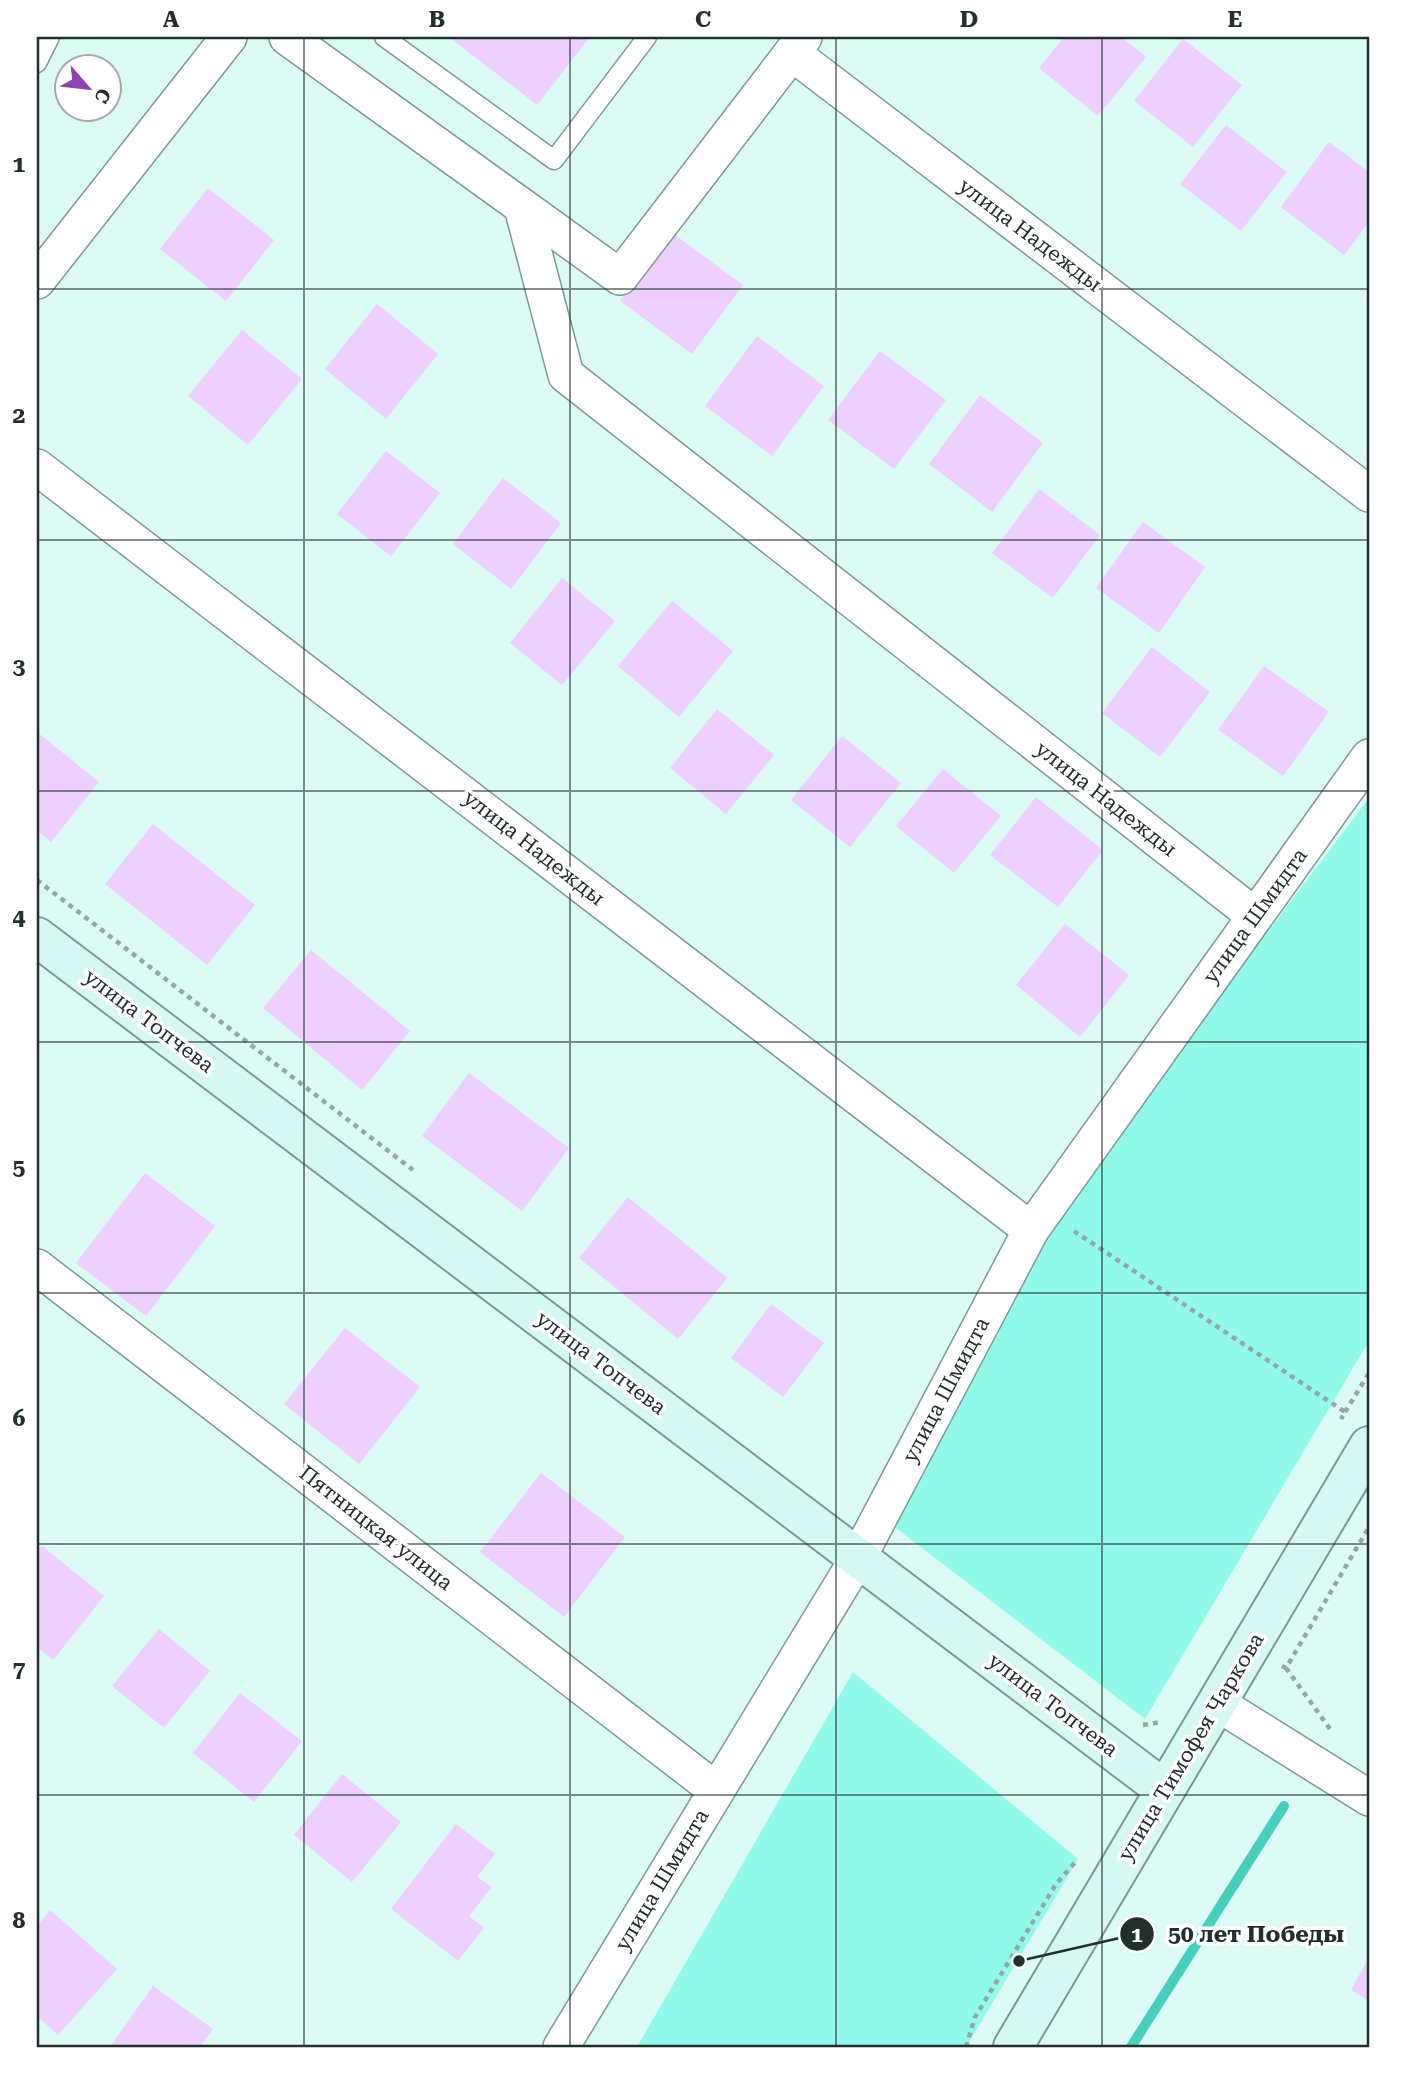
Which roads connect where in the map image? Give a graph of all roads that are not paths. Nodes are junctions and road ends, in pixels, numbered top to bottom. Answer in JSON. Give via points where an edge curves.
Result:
{"nodes":[{"id":1,"x":50,"y":37,"type":"edge"},
{"id":2,"x":229,"y":37,"type":"edge"},
{"id":3,"x":287,"y":37,"type":"edge"},
{"id":4,"x":384,"y":37,"type":"edge"},
{"id":5,"x":648,"y":37,"type":"edge"},
{"id":6,"x":798,"y":45,"type":"edge"},
{"id":7,"x":37,"y":63,"type":"edge"},
{"id":8,"x":522,"y":207,"type":"junction"},
{"id":9,"x":37,"y":281,"type":"edge"},
{"id":10,"x":37,"y":467,"type":"edge"},
{"id":11,"x":1369,"y":494,"type":"edge"},
{"id":12,"x":1369,"y":757,"type":"edge"},
{"id":13,"x":1255,"y":916,"type":"junction"},
{"id":14,"x":37,"y":937,"type":"edge"},
{"id":15,"x":1037,"y":1220,"type":"junction"},
{"id":16,"x":37,"y":1267,"type":"edge"},
{"id":17,"x":1369,"y":1446,"type":"edge"},
{"id":18,"x":858,"y":1558,"type":"junction"},
{"id":19,"x":1217,"y":1703,"type":"junction"},
{"id":20,"x":716,"y":1790,"type":"junction"},
{"id":21,"x":1165,"y":1790,"type":"junction"},
{"id":22,"x":1369,"y":1798,"type":"edge"},
{"id":23,"x":561,"y":2047,"type":"edge"},
{"id":24,"x":1013,"y":2047,"type":"edge"}],
"edges":[{"from":1,"to":7,"type":"lane"},
{"from":2,"to":9,"type":"street"},
{"from":3,"to":8,"type":"street"},
{"from":4,"to":5,"type":"lane","via":[[554,160]]},
{"from":6,"to":8,"type":"street","via":[[620,277]]},
{"from":6,"to":11,"type":"street","name":"улица Надежды"},
{"from":8,"to":13,"type":"street","name":"улица Надежды","via":[[566,375]]},
{"from":10,"to":15,"type":"street","name":"улица Надежды"},
{"from":12,"to":13,"type":"street","name":"улица Шмидта"},
{"from":13,"to":15,"type":"street","name":"улица Шмидта"},
{"from":14,"to":18,"type":"street","name":"улица Топчева"},
{"from":15,"to":18,"type":"street","name":"улица Шмидта"},
{"from":16,"to":20,"type":"street","name":"Пятницкая улица"},
{"from":17,"to":19,"type":"street","name":"улица Тимофея Чаркова"},
{"from":18,"to":20,"type":"street","name":"улица Шмидта"},
{"from":18,"to":21,"type":"street","name":"улица Топчева"},
{"from":19,"to":21,"type":"street","name":"улица Тимофея Чаркова"},
{"from":19,"to":22,"type":"street"},
{"from":20,"to":23,"type":"street","name":"улица Шмидта"},
{"from":21,"to":24,"type":"street","name":"улица Тимофея Чаркова"}]}
